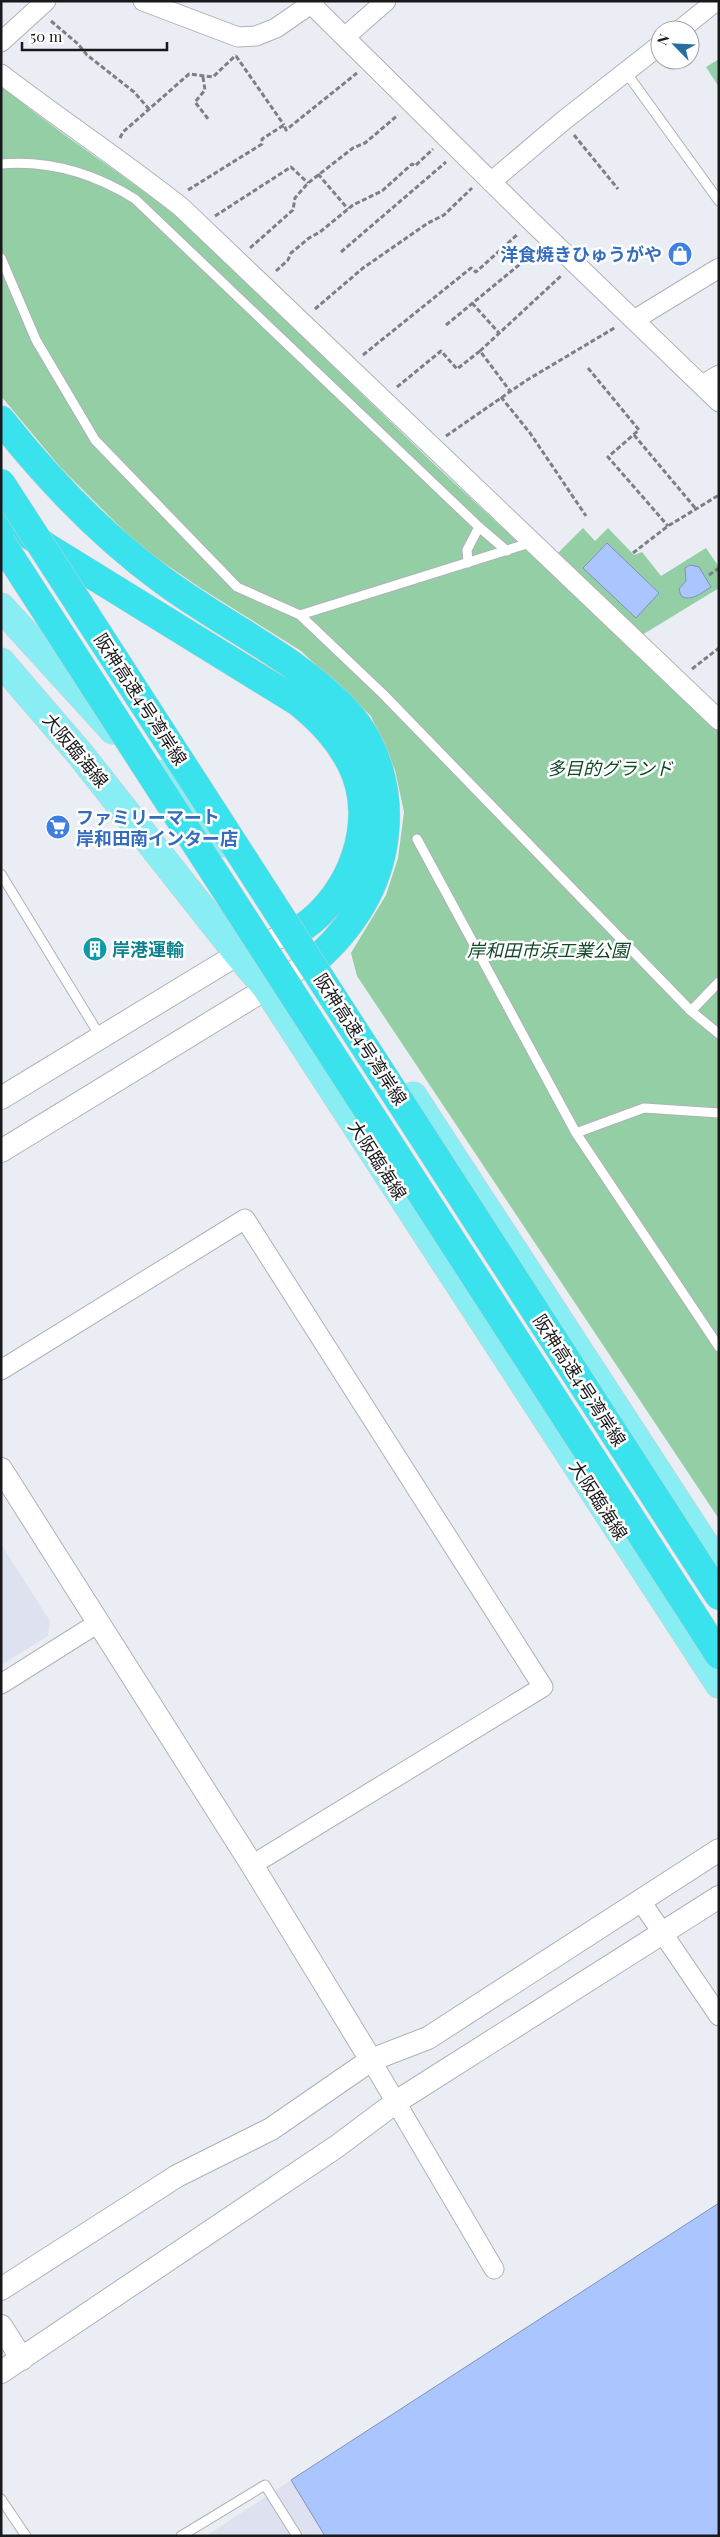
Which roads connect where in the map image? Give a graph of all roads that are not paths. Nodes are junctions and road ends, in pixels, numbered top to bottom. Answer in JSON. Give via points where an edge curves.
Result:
{"nodes":[{"id":1,"x":143,"y":1,"type":"edge"},
{"id":2,"x":386,"y":1,"type":"edge"},
{"id":3,"x":311,"y":2,"type":"edge"},
{"id":4,"x":43,"y":4,"type":"edge"},
{"id":5,"x":714,"y":11,"type":"edge"},
{"id":6,"x":698,"y":20,"type":"edge"},
{"id":7,"x":346,"y":36,"type":"junction"},
{"id":8,"x":1,"y":42,"type":"edge"},
{"id":9,"x":650,"y":52,"type":"edge"},
{"id":10,"x":625,"y":71,"type":"junction"},
{"id":11,"x":1,"y":74,"type":"edge"},
{"id":12,"x":1,"y":164,"type":"edge"},
{"id":13,"x":488,"y":178,"type":"junction"},
{"id":14,"x":719,"y":201,"type":"edge"},
{"id":15,"x":1,"y":258,"type":"edge"},
{"id":16,"x":719,"y":268,"type":"edge"},
{"id":17,"x":634,"y":320,"type":"junction"},
{"id":18,"x":719,"y":375,"type":"edge"},
{"id":19,"x":702,"y":385,"type":"junction"},
{"id":20,"x":719,"y":402,"type":"edge"},
{"id":21,"x":1,"y":420,"type":"edge"},
{"id":22,"x":1,"y":483,"type":"edge"},
{"id":23,"x":1,"y":516,"type":"edge"},
{"id":24,"x":479,"y":527,"type":"junction"},
{"id":25,"x":1,"y":542,"type":"edge"},
{"id":26,"x":534,"y":542,"type":"junction"},
{"id":27,"x":507,"y":550,"type":"junction"},
{"id":28,"x":468,"y":563,"type":"junction"},
{"id":29,"x":1,"y":607,"type":"edge"},
{"id":30,"x":300,"y":615,"type":"junction"},
{"id":31,"x":1,"y":662,"type":"edge"},
{"id":32,"x":719,"y":720,"type":"edge"},
{"id":33,"x":417,"y":839,"type":"dead end"},
{"id":34,"x":1,"y":874,"type":"edge"},
{"id":35,"x":302,"y":928,"type":"junction"},
{"id":36,"x":238,"y":954,"type":"junction"},
{"id":37,"x":321,"y":955,"type":"junction"},
{"id":38,"x":719,"y":982,"type":"edge"},
{"id":39,"x":266,"y":987,"type":"junction"},
{"id":40,"x":691,"y":1010,"type":"junction"},
{"id":41,"x":719,"y":1034,"type":"edge"},
{"id":42,"x":100,"y":1037,"type":"junction"},
{"id":43,"x":1,"y":1098,"type":"edge"},
{"id":44,"x":719,"y":1113,"type":"edge"},
{"id":45,"x":576,"y":1133,"type":"junction"},
{"id":46,"x":1,"y":1151,"type":"edge"},
{"id":47,"x":719,"y":1347,"type":"edge"},
{"id":48,"x":1,"y":1370,"type":"edge"},
{"id":49,"x":1,"y":1469,"type":"edge"},
{"id":50,"x":719,"y":1566,"type":"edge"},
{"id":51,"x":719,"y":1596,"type":"edge"},
{"id":52,"x":98,"y":1623,"type":"junction"},
{"id":53,"x":719,"y":1655,"type":"edge"},
{"id":54,"x":1,"y":1684,"type":"edge"},
{"id":55,"x":719,"y":1684,"type":"edge"},
{"id":56,"x":719,"y":1850,"type":"edge"},
{"id":57,"x":252,"y":1865,"type":"junction"},
{"id":58,"x":719,"y":1897,"type":"edge"},
{"id":59,"x":640,"y":1900,"type":"junction"},
{"id":60,"x":662,"y":1932,"type":"junction"},
{"id":61,"x":719,"y":2016,"type":"edge"},
{"id":62,"x":371,"y":2060,"type":"junction"},
{"id":63,"x":396,"y":2102,"type":"junction"},
{"id":64,"x":494,"y":2269,"type":"dead end"},
{"id":65,"x":1,"y":2289,"type":"edge"},
{"id":66,"x":1,"y":2326,"type":"edge"},
{"id":67,"x":22,"y":2358,"type":"junction"},
{"id":68,"x":1,"y":2372,"type":"edge"},
{"id":69,"x":1,"y":2499,"type":"edge"},
{"id":70,"x":26,"y":2536,"type":"edge"},
{"id":71,"x":181,"y":2536,"type":"edge"},
{"id":72,"x":297,"y":2536,"type":"edge"}],
"edges":[{"from":1,"to":3,"type":"street","via":[[237,47],[276,28]]},
{"from":2,"to":7,"type":"street"},
{"from":3,"to":7,"type":"street"},
{"from":4,"to":8,"type":"street"},
{"from":5,"to":6,"type":"street"},
{"from":7,"to":13,"type":"street"},
{"from":9,"to":10,"type":"street"},
{"from":10,"to":13,"type":"street"},
{"from":10,"to":14,"type":"lane"},
{"from":11,"to":26,"type":"street","via":[[181,207]]},
{"from":12,"to":24,"type":"lane","via":[[40,164],[79,173],[112,184],[135,199]]},
{"from":13,"to":17,"type":"street"},
{"from":15,"to":30,"type":"lane","via":[[36,340],[94,440],[237,587]]},
{"from":16,"to":17,"type":"street"},
{"from":17,"to":19,"type":"street"},
{"from":18,"to":19,"type":"street"},
{"from":19,"to":20,"type":"street"},
{"from":21,"to":37,"type":"highway","via":[[81,510],[118,545],[160,579],[292,666],[351,716],[382,778],[387,812],[384,848],[373,883],[357,915]]},
{"from":22,"to":51,"type":"highway","name":"阪神高速4号湾岸線","bridge":true},
{"from":23,"to":35,"type":"highway","via":[[298,702],[319,719],[338,742],[352,767],[360,792],[362,820],[358,850],[334,899],[318,917]]},
{"from":24,"to":27,"type":"lane"},
{"from":24,"to":28,"type":"lane","via":[[467,550]]},
{"from":25,"to":53,"type":"highway","name":"阪神高速4号湾岸線","bridge":true},
{"from":26,"to":27,"type":"lane"},
{"from":26,"to":32,"type":"street"},
{"from":27,"to":28,"type":"lane"},
{"from":28,"to":30,"type":"lane"},
{"from":29,"to":35,"type":"main road","via":[[114,731],[255,872]]},
{"from":30,"to":40,"type":"lane","via":[[383,694]]},
{"from":31,"to":36,"type":"main road","name":"大阪臨海線","via":[[80,754]]},
{"from":33,"to":45,"type":"lane"},
{"from":34,"to":42,"type":"lane"},
{"from":35,"to":36,"type":"street"},
{"from":35,"to":37,"type":"main road"},
{"from":36,"to":39,"type":"main road","name":"大阪臨海線"},
{"from":36,"to":42,"type":"street"},
{"from":37,"to":39,"type":"street"},
{"from":37,"to":50,"type":"main road"},
{"from":38,"to":40,"type":"lane"},
{"from":39,"to":46,"type":"street"},
{"from":39,"to":55,"type":"main road","name":"大阪臨海線"},
{"from":40,"to":41,"type":"lane"},
{"from":42,"to":43,"type":"street"},
{"from":44,"to":45,"type":"lane","via":[[644,1108]]},
{"from":45,"to":47,"type":"lane"},
{"from":48,"to":57,"type":"street","via":[[245,1220],[544,1687]]},
{"from":49,"to":52,"type":"street"},
{"from":52,"to":54,"type":"street"},
{"from":52,"to":57,"type":"street"},
{"from":56,"to":59,"type":"street"},
{"from":57,"to":62,"type":"street"},
{"from":58,"to":60,"type":"street"},
{"from":59,"to":60,"type":"street"},
{"from":59,"to":62,"type":"street","via":[[428,2038]]},
{"from":60,"to":61,"type":"street"},
{"from":60,"to":63,"type":"street"},
{"from":62,"to":63,"type":"street"},
{"from":62,"to":65,"type":"street","via":[[271,2129],[177,2176]]},
{"from":63,"to":64,"type":"street"},
{"from":63,"to":67,"type":"street","via":[[336,2147]]},
{"from":66,"to":67,"type":"street"},
{"from":67,"to":68,"type":"street"},
{"from":69,"to":70,"type":"lane"},
{"from":71,"to":72,"type":"lane","via":[[265,2485]]}]}
